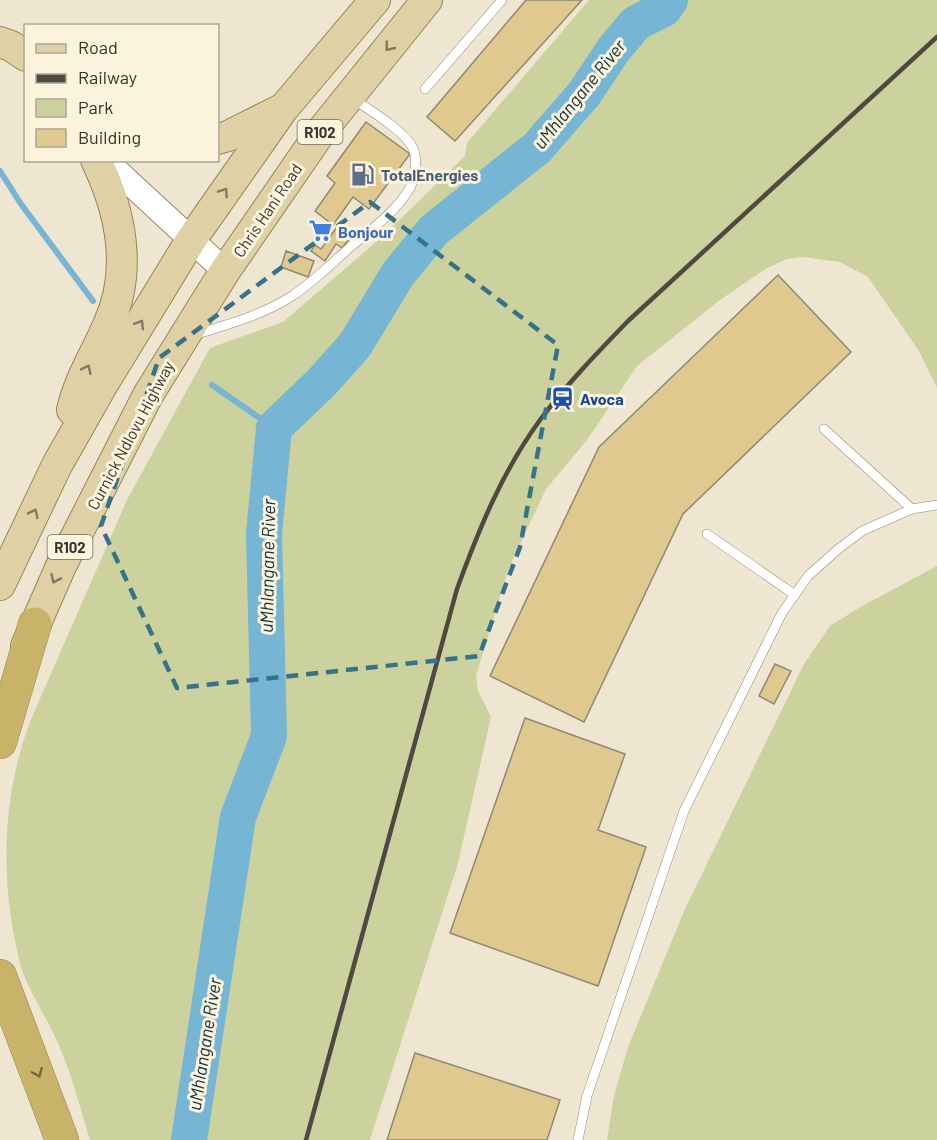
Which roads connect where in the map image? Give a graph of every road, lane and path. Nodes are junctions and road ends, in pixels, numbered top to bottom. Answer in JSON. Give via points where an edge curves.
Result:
{"nodes":[{"id":1,"x":375,"y":0,"type":"edge"},
{"id":2,"x":427,"y":0,"type":"edge"},
{"id":3,"x":502,"y":0,"type":"edge"},
{"id":4,"x":0,"y":44,"type":"edge"},
{"id":5,"x":24,"y":55,"type":"edge"},
{"id":6,"x":24,"y":72,"type":"edge"},
{"id":7,"x":424,"y":89,"type":"dead end"},
{"id":8,"x":348,"y":97,"type":"junction"},
{"id":9,"x":283,"y":109,"type":"junction"},
{"id":10,"x":219,"y":139,"type":"edge"},
{"id":11,"x":97,"y":162,"type":"edge"},
{"id":12,"x":107,"y":162,"type":"edge"},
{"id":13,"x":191,"y":240,"type":"junction"},
{"id":14,"x":225,"y":271,"type":"junction"},
{"id":15,"x":183,"y":339,"type":"junction"},
{"id":16,"x":824,"y":429,"type":"dead end"},
{"id":17,"x":57,"y":465,"type":"junction"},
{"id":18,"x":937,"y":505,"type":"edge"},
{"id":19,"x":912,"y":509,"type":"junction"},
{"id":20,"x":707,"y":534,"type":"dead end"},
{"id":21,"x":0,"y":585,"type":"edge"},
{"id":22,"x":795,"y":595,"type":"junction"},
{"id":23,"x":35,"y":624,"type":"junction"},
{"id":24,"x":0,"y":704,"type":"edge"},
{"id":25,"x":0,"y":742,"type":"edge"},
{"id":26,"x":0,"y":976,"type":"edge"},
{"id":27,"x":8,"y":1010,"type":"edge"},
{"id":28,"x":62,"y":1140,"type":"edge"},
{"id":29,"x":578,"y":1140,"type":"edge"}],
"edges":[{"from":1,"to":9,"type":"main road","number":"R102"},
{"from":2,"to":8,"type":"main road","name":"Chris Hani Road","number":"R102","one_way":true},
{"from":3,"to":7,"type":"lane"},
{"from":4,"to":5,"type":"main road"},
{"from":4,"to":6,"type":"street"},
{"from":8,"to":14,"type":"main road","name":"Chris Hani Road","number":"R102"},
{"from":8,"to":15,"type":"lane","via":[[383,119],[412,146],[416,158],[411,186],[371,229],[291,297]]},
{"from":9,"to":10,"type":"main road"},
{"from":13,"to":9,"type":"main road","number":"R102","one_way":true},
{"from":17,"to":11,"type":"main road","one_way":true,"via":[[76,390],[110,323],[123,267],[115,207]]},
{"from":12,"to":13,"type":"street","name":"Chris Hani Road"},
{"from":13,"to":14,"type":"street","name":"Chris Hani Road"},
{"from":17,"to":13,"type":"main road","number":"R102","one_way":true},
{"from":14,"to":15,"type":"main road","name":"Curnick Ndlovu Highway","number":"R102"},
{"from":15,"to":23,"type":"main road","name":"Curnick Ndlovu Highway","number":"R102","one_way":true,"via":[[148,394]]},
{"from":16,"to":19,"type":"lane"},
{"from":21,"to":17,"type":"main road","number":"R102","one_way":true},
{"from":18,"to":19,"type":"lane"},
{"from":19,"to":22,"type":"lane","via":[[862,531],[808,576]]},
{"from":20,"to":22,"type":"lane"},
{"from":22,"to":29,"type":"lane","via":[[748,678],[684,811],[587,1096]]},
{"from":23,"to":24,"type":"main road","name":"Curnick Ndlovu Highway","number":"R102"},
{"from":23,"to":25,"type":"highway"},
{"from":26,"to":27,"type":"highway"},
{"from":27,"to":28,"type":"highway","one_way":true,"via":[[42,1082]]}]}
